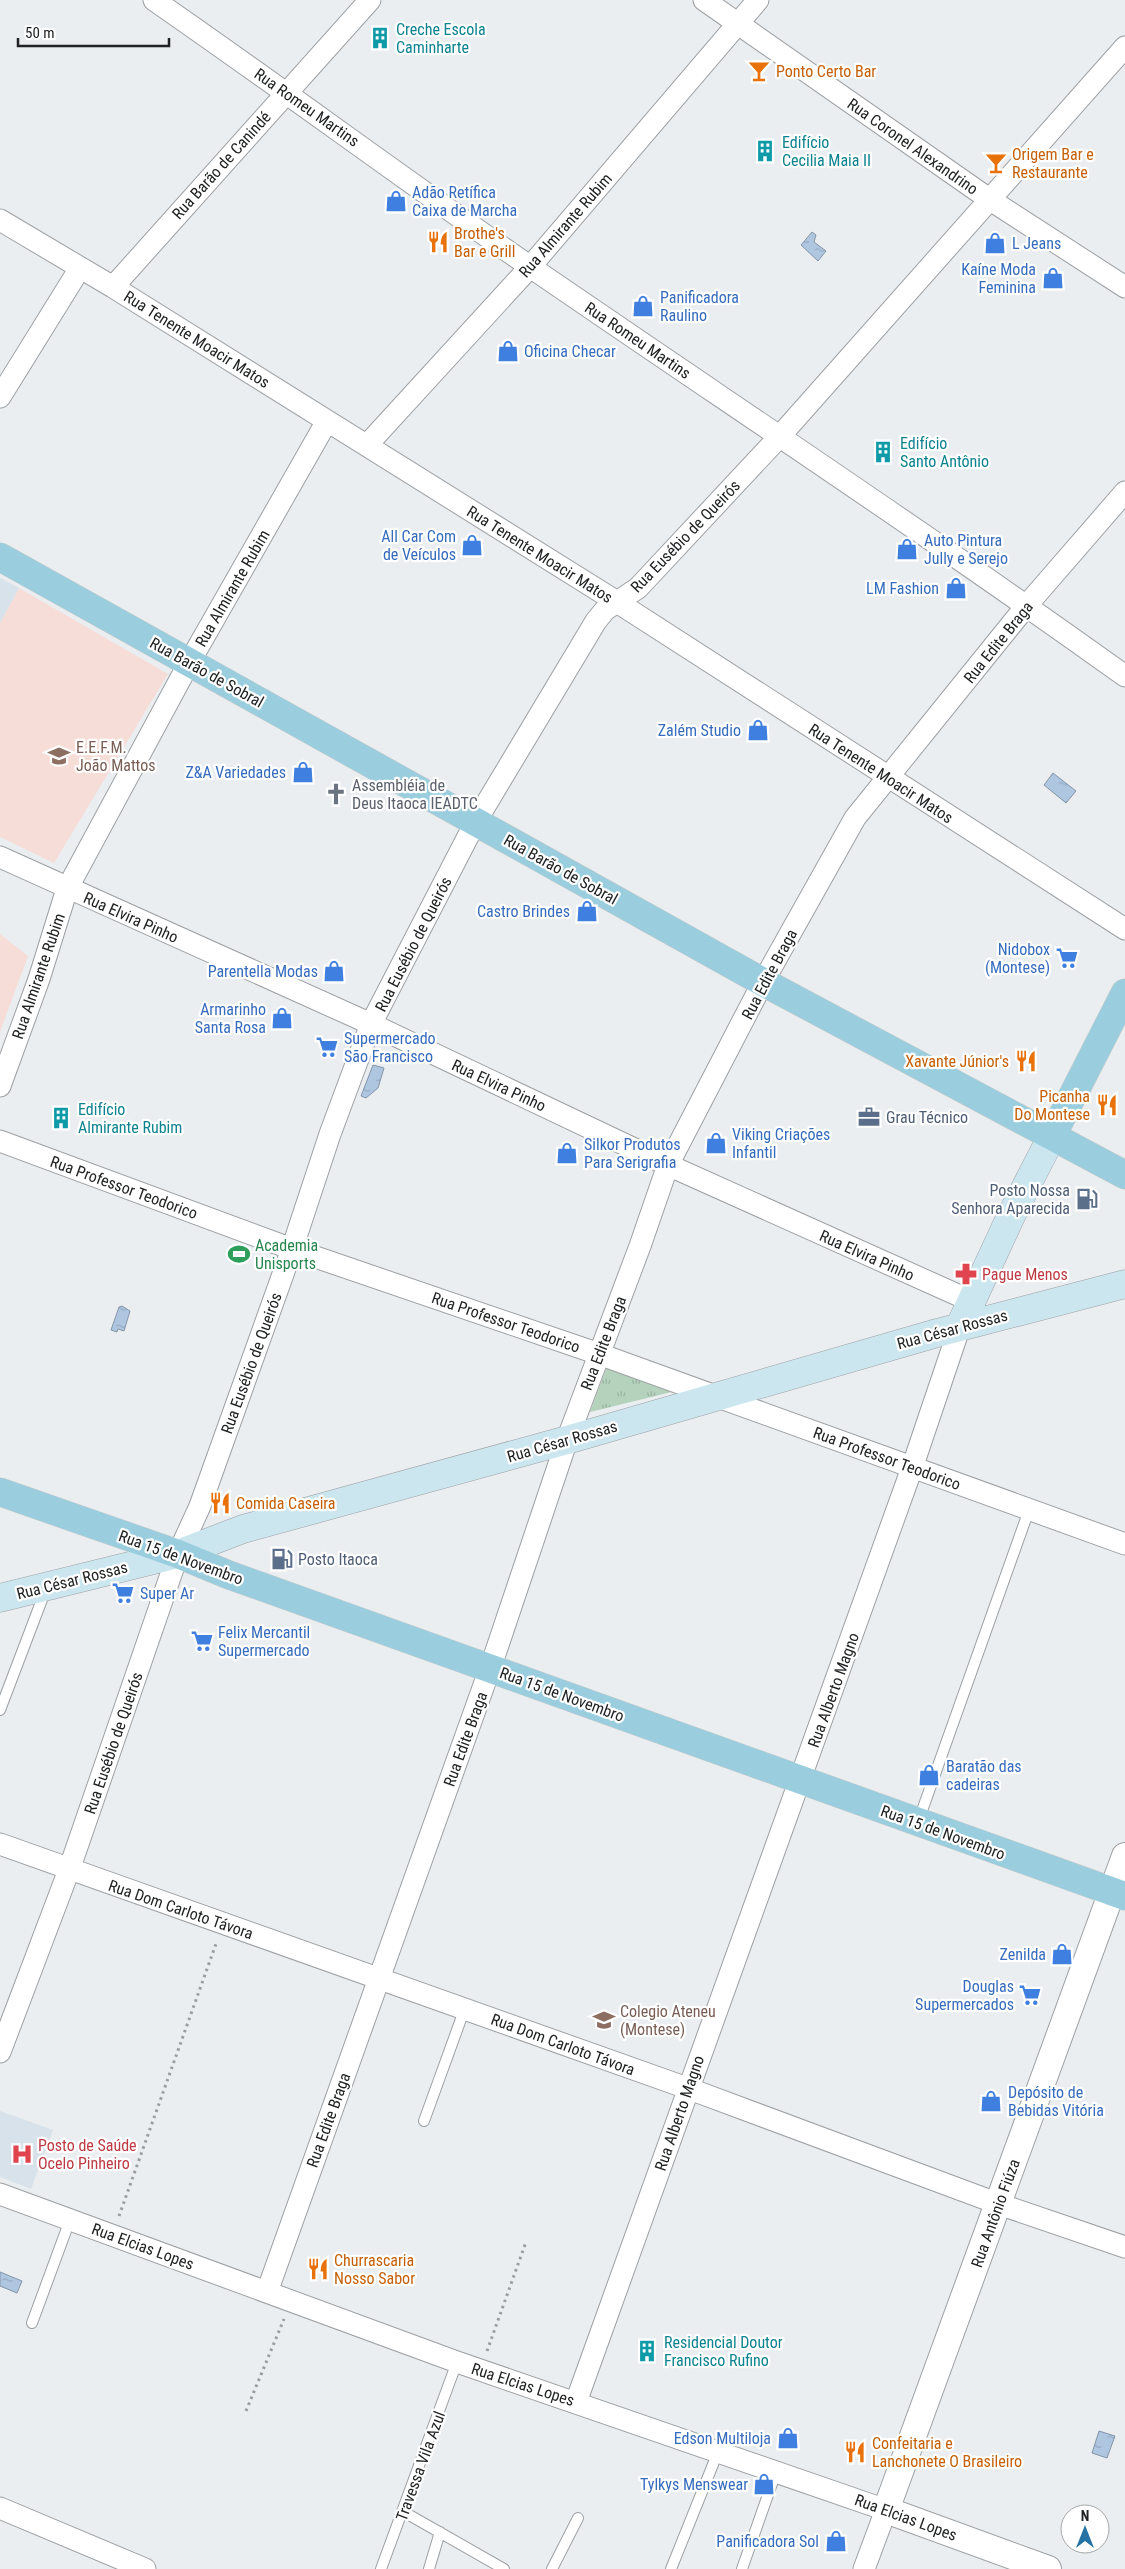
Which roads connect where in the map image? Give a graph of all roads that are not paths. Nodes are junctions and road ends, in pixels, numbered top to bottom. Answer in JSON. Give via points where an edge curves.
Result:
{"nodes":[{"id":1,"x":154,"y":0,"type":"edge"},
{"id":2,"x":370,"y":0,"type":"edge"},
{"id":3,"x":704,"y":0,"type":"edge"},
{"id":4,"x":758,"y":0,"type":"edge"},
{"id":5,"x":736,"y":24,"type":"junction"},
{"id":6,"x":1125,"y":47,"type":"edge"},
{"id":7,"x":287,"y":92,"type":"junction"},
{"id":8,"x":989,"y":198,"type":"junction"},
{"id":9,"x":0,"y":220,"type":"edge"},
{"id":10,"x":530,"y":267,"type":"junction"},
{"id":11,"x":80,"y":268,"type":"junction"},
{"id":12,"x":113,"y":287,"type":"junction"},
{"id":13,"x":1125,"y":287,"type":"edge"},
{"id":14,"x":0,"y":397,"type":"edge"},
{"id":15,"x":327,"y":422,"type":"junction"},
{"id":16,"x":780,"y":436,"type":"junction"},
{"id":17,"x":366,"y":445,"type":"junction"},
{"id":18,"x":1125,"y":492,"type":"edge"},
{"id":19,"x":0,"y":556,"type":"edge"},
{"id":20,"x":617,"y":602,"type":"junction"},
{"id":21,"x":1027,"y":606,"type":"junction"},
{"id":22,"x":190,"y":662,"type":"junction"},
{"id":23,"x":1125,"y":676,"type":"edge"},
{"id":24,"x":887,"y":777,"type":"junction"},
{"id":25,"x":476,"y":821,"type":"junction"},
{"id":26,"x":0,"y":857,"type":"edge"},
{"id":27,"x":67,"y":889,"type":"junction"},
{"id":28,"x":1125,"y":930,"type":"edge"},
{"id":29,"x":764,"y":982,"type":"junction"},
{"id":30,"x":1125,"y":993,"type":"edge"},
{"id":31,"x":371,"y":1024,"type":"junction"},
{"id":32,"x":0,"y":1086,"type":"edge"},
{"id":33,"x":1052,"y":1136,"type":"junction"},
{"id":34,"x":0,"y":1141,"type":"edge"},
{"id":35,"x":668,"y":1165,"type":"junction"},
{"id":36,"x":1125,"y":1176,"type":"edge"},
{"id":37,"x":292,"y":1249,"type":"junction"},
{"id":38,"x":1125,"y":1284,"type":"edge"},
{"id":39,"x":971,"y":1301,"type":"junction"},
{"id":40,"x":960,"y":1326,"type":"junction"},
{"id":41,"x":599,"y":1354,"type":"junction"},
{"id":42,"x":717,"y":1395,"type":"junction"},
{"id":43,"x":566,"y":1440,"type":"junction"},
{"id":44,"x":912,"y":1468,"type":"junction"},
{"id":45,"x":0,"y":1492,"type":"edge"},
{"id":46,"x":1028,"y":1510,"type":"junction"},
{"id":47,"x":1125,"y":1544,"type":"edge"},
{"id":48,"x":178,"y":1554,"type":"junction"},
{"id":49,"x":48,"y":1585,"type":"junction"},
{"id":50,"x":0,"y":1598,"type":"edge"},
{"id":51,"x":490,"y":1668,"type":"junction"},
{"id":52,"x":0,"y":1710,"type":"edge"},
{"id":53,"x":800,"y":1780,"type":"junction"},
{"id":54,"x":917,"y":1822,"type":"junction"},
{"id":55,"x":0,"y":1844,"type":"edge"},
{"id":56,"x":1125,"y":1856,"type":"edge"},
{"id":57,"x":69,"y":1870,"type":"junction"},
{"id":58,"x":1118,"y":1894,"type":"edge"},
{"id":59,"x":378,"y":1978,"type":"junction"},
{"id":60,"x":465,"y":2008,"type":"junction"},
{"id":61,"x":0,"y":2052,"type":"edge"},
{"id":62,"x":687,"y":2088,"type":"junction"},
{"id":63,"x":424,"y":2121,"type":"dead end"},
{"id":64,"x":0,"y":2194,"type":"edge"},
{"id":65,"x":999,"y":2204,"type":"junction"},
{"id":66,"x":70,"y":2220,"type":"junction"},
{"id":67,"x":1125,"y":2247,"type":"edge"},
{"id":68,"x":267,"y":2292,"type":"junction"},
{"id":69,"x":32,"y":2323,"type":"dead end"},
{"id":70,"x":457,"y":2362,"type":"junction"},
{"id":71,"x":576,"y":2402,"type":"junction"},
{"id":72,"x":718,"y":2452,"type":"junction"},
{"id":73,"x":776,"y":2472,"type":"junction"},
{"id":74,"x":0,"y":2508,"type":"edge"},
{"id":75,"x":886,"y":2510,"type":"junction"},
{"id":76,"x":404,"y":2512,"type":"junction"},
{"id":77,"x":578,"y":2518,"type":"dead end"},
{"id":78,"x":440,"y":2532,"type":"junction"},
{"id":79,"x":145,"y":2569,"type":"edge"},
{"id":80,"x":381,"y":2569,"type":"edge"},
{"id":81,"x":429,"y":2569,"type":"edge"},
{"id":82,"x":504,"y":2569,"type":"edge"},
{"id":83,"x":552,"y":2569,"type":"edge"},
{"id":84,"x":671,"y":2569,"type":"edge"},
{"id":85,"x":742,"y":2569,"type":"edge"},
{"id":86,"x":864,"y":2569,"type":"edge"},
{"id":87,"x":1048,"y":2569,"type":"edge"}],
"edges":[{"from":1,"to":7,"type":"street","name":"Rua Romeu Martins"},
{"from":2,"to":7,"type":"street","name":"Rua Barão de Canindé"},
{"from":3,"to":5,"type":"street","name":"Rua Coronel Alexandrino"},
{"from":4,"to":5,"type":"street","name":"Rua Almirante Rubim"},
{"from":5,"to":8,"type":"street","name":"Rua Coronel Alexandrino"},
{"from":5,"to":10,"type":"street","name":"Rua Almirante Rubim"},
{"from":6,"to":8,"type":"street","name":"Rua Eusébio de Queirós"},
{"from":7,"to":10,"type":"street","name":"Rua Romeu Martins"},
{"from":7,"to":12,"type":"street","name":"Rua Barão de Canindé"},
{"from":8,"to":13,"type":"street","name":"Rua Coronel Alexandrino"},
{"from":8,"to":16,"type":"street","name":"Rua Eusébio de Queirós"},
{"from":9,"to":11,"type":"street","name":"Rua Tenente Moacir Matos"},
{"from":10,"to":16,"type":"street","name":"Rua Romeu Martins"},
{"from":10,"to":17,"type":"street","name":"Rua Almirante Rubim"},
{"from":11,"to":12,"type":"street","name":"Rua Tenente Moacir Matos"},
{"from":11,"to":14,"type":"street"},
{"from":12,"to":15,"type":"street","name":"Rua Tenente Moacir Matos"},
{"from":15,"to":17,"type":"street","name":"Rua Tenente Moacir Matos"},
{"from":15,"to":22,"type":"street","name":"Rua Almirante Rubim"},
{"from":16,"to":20,"type":"street","name":"Rua Eusébio de Queirós","via":[[638,588]]},
{"from":16,"to":21,"type":"street","name":"Rua Romeu Martins"},
{"from":17,"to":20,"type":"street","name":"Rua Tenente Moacir Matos"},
{"from":18,"to":21,"type":"street","name":"Rua Edite Braga"},
{"from":19,"to":22,"type":"main road","name":"Rua Barão de Sobral"},
{"from":20,"to":24,"type":"street","name":"Rua Tenente Moacir Matos"},
{"from":20,"to":25,"type":"street","name":"Rua Eusébio de Queirós","via":[[596,620]]},
{"from":21,"to":23,"type":"street","name":"Rua Romeu Martins"},
{"from":21,"to":24,"type":"street","name":"Rua Edite Braga"},
{"from":22,"to":25,"type":"main road","name":"Rua Barão de Sobral"},
{"from":22,"to":27,"type":"street","name":"Rua Almirante Rubim"},
{"from":24,"to":28,"type":"street","name":"Rua Tenente Moacir Matos"},
{"from":24,"to":29,"type":"street","name":"Rua Edite Braga","via":[[855,818]]},
{"from":25,"to":29,"type":"main road","name":"Rua Barão de Sobral"},
{"from":25,"to":31,"type":"street","name":"Rua Eusébio de Queirós"},
{"from":26,"to":27,"type":"street","name":"Rua Elvira Pinho"},
{"from":27,"to":31,"type":"street","name":"Rua Elvira Pinho"},
{"from":27,"to":32,"type":"street","name":"Rua Almirante Rubim"},
{"from":29,"to":33,"type":"main road","name":"Rua Barão de Sobral"},
{"from":29,"to":35,"type":"street","name":"Rua Edite Braga"},
{"from":30,"to":33,"type":"main road","name":"Rua Alberto Magno"},
{"from":31,"to":35,"type":"street","name":"Rua Elvira Pinho"},
{"from":31,"to":37,"type":"street","name":"Rua Eusébio de Queirós"},
{"from":33,"to":36,"type":"main road","name":"Rua Barão de Sobral"},
{"from":33,"to":39,"type":"main road","name":"Rua Alberto Magno"},
{"from":34,"to":37,"type":"street","name":"Rua Professor Teodorico"},
{"from":35,"to":39,"type":"street","name":"Rua Elvira Pinho"},
{"from":35,"to":41,"type":"street","name":"Rua Edite Braga"},
{"from":37,"to":41,"type":"street","name":"Rua Professor Teodorico"},
{"from":37,"to":48,"type":"street","name":"Rua Eusébio de Queirós","via":[[200,1506]]},
{"from":38,"to":40,"type":"main road","name":"Rua César Rossas"},
{"from":39,"to":40,"type":"main road","name":"Rua Alberto Magno"},
{"from":40,"to":42,"type":"main road","name":"Rua César Rossas"},
{"from":40,"to":44,"type":"street","name":"Rua Alberto Magno"},
{"from":41,"to":42,"type":"street","name":"Rua Professor Teodorico"},
{"from":41,"to":43,"type":"street","name":"Rua Edite Braga"},
{"from":42,"to":43,"type":"main road","name":"Rua César Rossas"},
{"from":42,"to":44,"type":"street","name":"Rua Professor Teodorico"},
{"from":43,"to":48,"type":"main road","name":"Rua César Rossas","via":[[243,1529]]},
{"from":43,"to":51,"type":"street","name":"Rua Edite Braga"},
{"from":44,"to":46,"type":"street","name":"Rua Professor Teodorico"},
{"from":44,"to":53,"type":"street","name":"Rua Alberto Magno"},
{"from":45,"to":48,"type":"main road","name":"Rua 15 de Novembro"},
{"from":46,"to":47,"type":"street","name":"Rua Professor Teodorico"},
{"from":46,"to":54,"type":"lane"},
{"from":48,"to":49,"type":"main road","name":"Rua César Rossas"},
{"from":48,"to":51,"type":"main road","name":"Rua 15 de Novembro"},
{"from":48,"to":57,"type":"street","name":"Rua Eusébio de Queirós"},
{"from":49,"to":50,"type":"main road","name":"Rua César Rossas"},
{"from":49,"to":52,"type":"lane"},
{"from":51,"to":53,"type":"main road","name":"Rua 15 de Novembro"},
{"from":51,"to":59,"type":"street","name":"Rua Edite Braga"},
{"from":53,"to":54,"type":"main road","name":"Rua 15 de Novembro"},
{"from":53,"to":62,"type":"street","name":"Rua Alberto Magno"},
{"from":54,"to":58,"type":"main road","name":"Rua 15 de Novembro"},
{"from":55,"to":57,"type":"street","name":"Rua Dom Carloto Távora"},
{"from":56,"to":58,"type":"street","name":"Rua Antônio Fiúza"},
{"from":57,"to":59,"type":"street","name":"Rua Dom Carloto Távora"},
{"from":57,"to":61,"type":"street","name":"Rua Eusébio de Queirós"},
{"from":58,"to":65,"type":"street","name":"Rua Antônio Fiúza"},
{"from":59,"to":60,"type":"street","name":"Rua Dom Carloto Távora"},
{"from":59,"to":68,"type":"street","name":"Rua Edite Braga"},
{"from":60,"to":62,"type":"street","name":"Rua Dom Carloto Távora"},
{"from":60,"to":63,"type":"lane"},
{"from":62,"to":65,"type":"street","name":"Rua Dom Carloto Távora"},
{"from":62,"to":71,"type":"street","name":"Rua Alberto Magno"},
{"from":64,"to":66,"type":"street","name":"Rua Elcias Lopes"},
{"from":65,"to":67,"type":"street","name":"Rua Dom Carloto Távora"},
{"from":65,"to":75,"type":"street","name":"Rua Antônio Fiúza"},
{"from":66,"to":68,"type":"street","name":"Rua Elcias Lopes"},
{"from":66,"to":69,"type":"lane"},
{"from":68,"to":70,"type":"street","name":"Rua Elcias Lopes"},
{"from":70,"to":71,"type":"street","name":"Rua Elcias Lopes"},
{"from":70,"to":76,"type":"lane","name":"Travessa Vila Azul"},
{"from":71,"to":72,"type":"street","name":"Rua Elcias Lopes"},
{"from":72,"to":73,"type":"street","name":"Rua Elcias Lopes"},
{"from":72,"to":84,"type":"lane"},
{"from":73,"to":75,"type":"street","name":"Rua Elcias Lopes"},
{"from":73,"to":85,"type":"lane"},
{"from":74,"to":79,"type":"street"},
{"from":75,"to":86,"type":"street","name":"Rua Antônio Fiúza"},
{"from":75,"to":87,"type":"street","name":"Rua Elcias Lopes"},
{"from":76,"to":78,"type":"lane"},
{"from":76,"to":80,"type":"lane","name":"Travessa Vila Azul"},
{"from":77,"to":83,"type":"lane"},
{"from":78,"to":81,"type":"lane"},
{"from":78,"to":82,"type":"lane"}]}
